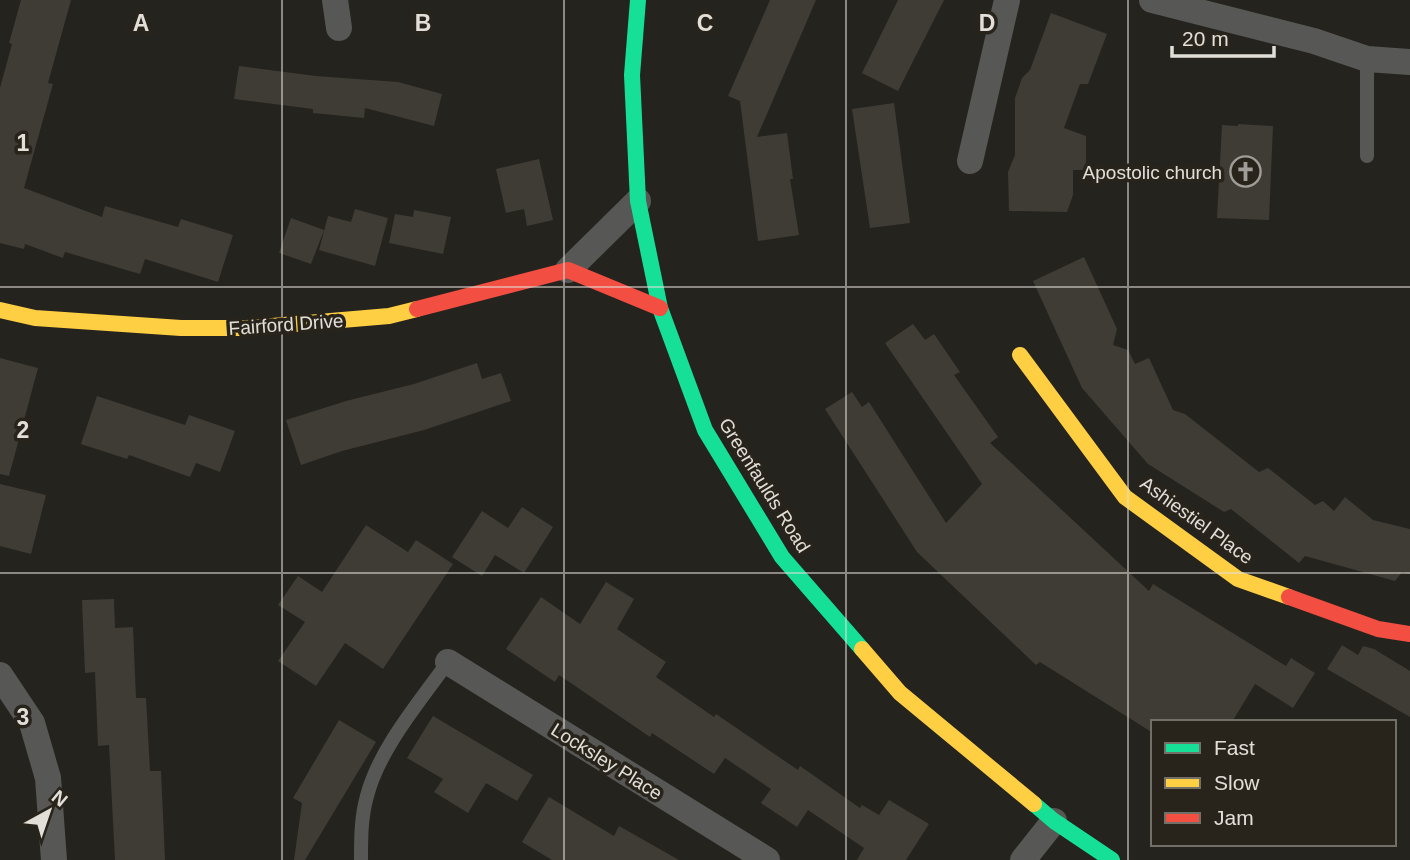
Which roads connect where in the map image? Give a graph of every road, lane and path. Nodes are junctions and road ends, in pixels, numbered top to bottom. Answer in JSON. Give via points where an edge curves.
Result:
{"nodes":[{"id":1,"x":335,"y":0,"type":"edge"},
{"id":2,"x":638,"y":0,"type":"edge"},
{"id":3,"x":1007,"y":0,"type":"edge"},
{"id":4,"x":1152,"y":0,"type":"edge"},
{"id":5,"x":1182,"y":4,"type":"edge"},
{"id":6,"x":339,"y":28,"type":"dead end"},
{"id":7,"x":1367,"y":59,"type":"junction"},
{"id":8,"x":1410,"y":62,"type":"edge"},
{"id":9,"x":1367,"y":156,"type":"dead end"},
{"id":10,"x":970,"y":161,"type":"dead end"},
{"id":11,"x":638,"y":201,"type":"junction"},
{"id":12,"x":568,"y":270,"type":"junction"},
{"id":13,"x":660,"y":308,"type":"junction"},
{"id":14,"x":0,"y":310,"type":"edge"},
{"id":15,"x":1020,"y":355,"type":"dead end"},
{"id":16,"x":1410,"y":634,"type":"edge"},
{"id":17,"x":448,"y":662,"type":"joint"},
{"id":18,"x":0,"y":675,"type":"edge"},
{"id":19,"x":1054,"y":821,"type":"junction"},
{"id":20,"x":54,"y":860,"type":"edge"},
{"id":21,"x":361,"y":860,"type":"edge"},
{"id":22,"x":767,"y":860,"type":"edge"},
{"id":23,"x":1023,"y":860,"type":"edge"},
{"id":24,"x":1112,"y":860,"type":"edge"}],
"edges":[{"from":1,"to":6,"type":"street"},
{"from":2,"to":11,"type":"street","name":"Greenfaulds Road","via":[[632,75]]},
{"from":3,"to":10,"type":"street"},
{"from":4,"to":5,"type":"street"},
{"from":5,"to":7,"type":"street"},
{"from":7,"to":8,"type":"street"},
{"from":7,"to":9,"type":"lane"},
{"from":11,"to":12,"type":"street","name":"Fairford Drive"},
{"from":11,"to":13,"type":"street","name":"Greenfaulds Road"},
{"from":12,"to":13,"type":"street"},
{"from":12,"to":14,"type":"street","name":"Fairford Drive","via":[[388,317],[247,328],[48,319]]},
{"from":13,"to":19,"type":"street","name":"Greenfaulds Road","via":[[705,430],[782,558],[900,693]]},
{"from":15,"to":16,"type":"street","name":"Ashiestiel Place","via":[[1125,497],[1238,579],[1377,629]]},
{"from":17,"to":21,"type":"lane","via":[[402,727],[367,793]]},
{"from":17,"to":22,"type":"street","name":"Locksley Place"},
{"from":18,"to":20,"type":"street","via":[[32,723],[48,778]]},
{"from":19,"to":23,"type":"street"},
{"from":19,"to":24,"type":"street","name":"Greenfaulds Road"}]}
